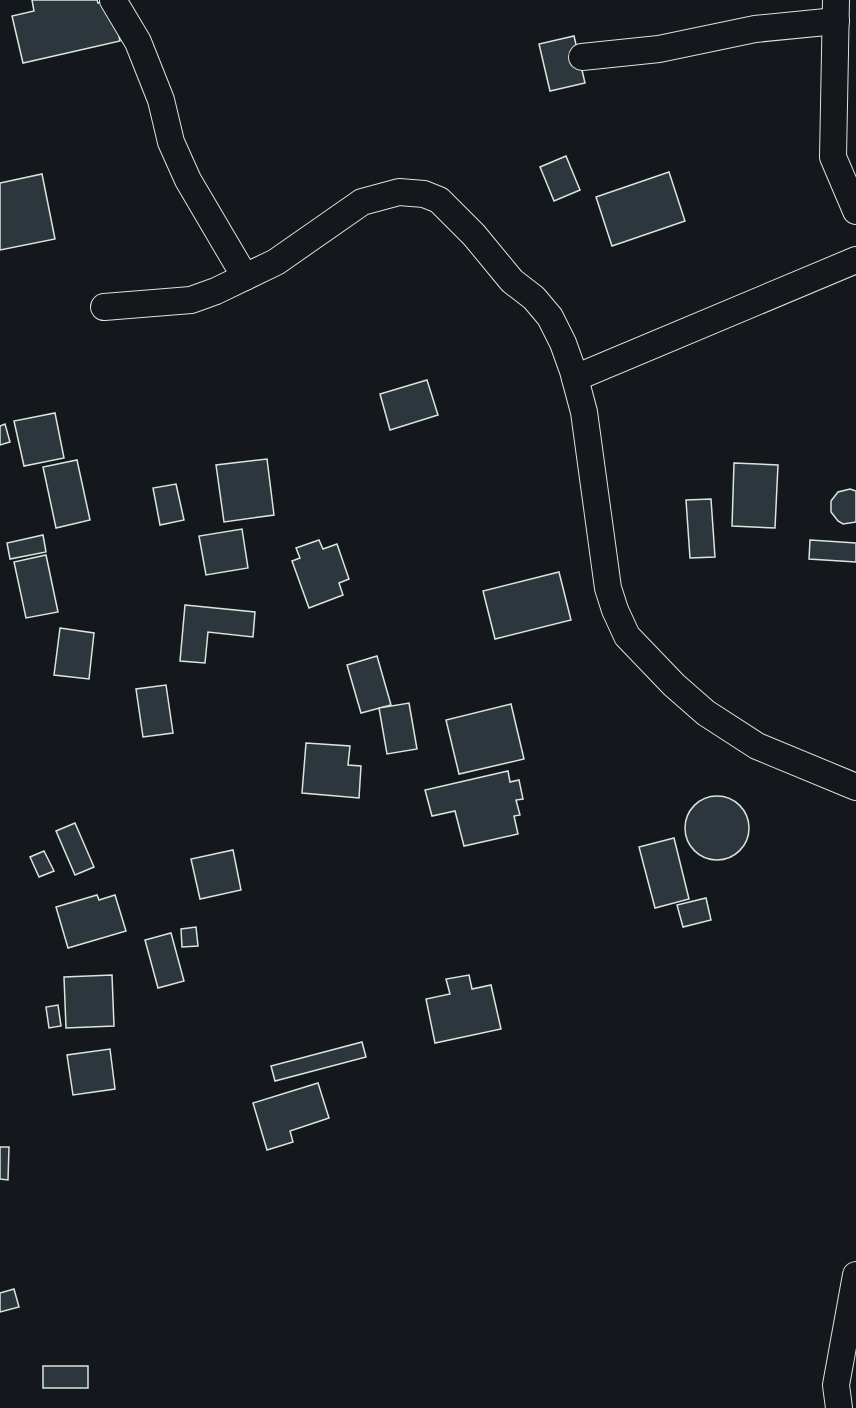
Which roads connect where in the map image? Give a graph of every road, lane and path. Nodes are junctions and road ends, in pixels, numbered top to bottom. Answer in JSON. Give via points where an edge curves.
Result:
{"nodes":[{"id":1,"x":113,"y":0,"type":"edge"},
{"id":2,"x":836,"y":10,"type":"edge"},
{"id":3,"x":582,"y":57,"type":"dead end"},
{"id":4,"x":856,"y":211,"type":"edge"},
{"id":5,"x":856,"y":261,"type":"edge"},
{"id":6,"x":245,"y":277,"type":"junction"},
{"id":7,"x":104,"y":307,"type":"dead end"},
{"id":8,"x":575,"y":378,"type":"junction"},
{"id":9,"x":856,"y":787,"type":"edge"},
{"id":10,"x":856,"y":1275,"type":"edge"},
{"id":11,"x":839,"y":1408,"type":"edge"}],
"edges":[{"from":1,"to":6,"type":"street","via":[[141,48],[183,170]]},
{"from":2,"to":3,"type":"street","via":[[659,49]]},
{"from":2,"to":4,"type":"street","via":[[834,158]]},
{"from":5,"to":8,"type":"street"},
{"from":6,"to":7,"type":"street","via":[[191,300]]},
{"from":6,"to":8,"type":"street","via":[[276,262],[362,202],[399,192],[424,194],[439,200],[453,213],[512,281],[550,317]]},
{"from":8,"to":9,"type":"street","via":[[584,412],[608,588],[627,636],[706,713],[757,746]]},
{"from":10,"to":11,"type":"street","via":[[836,1385]]}]}
